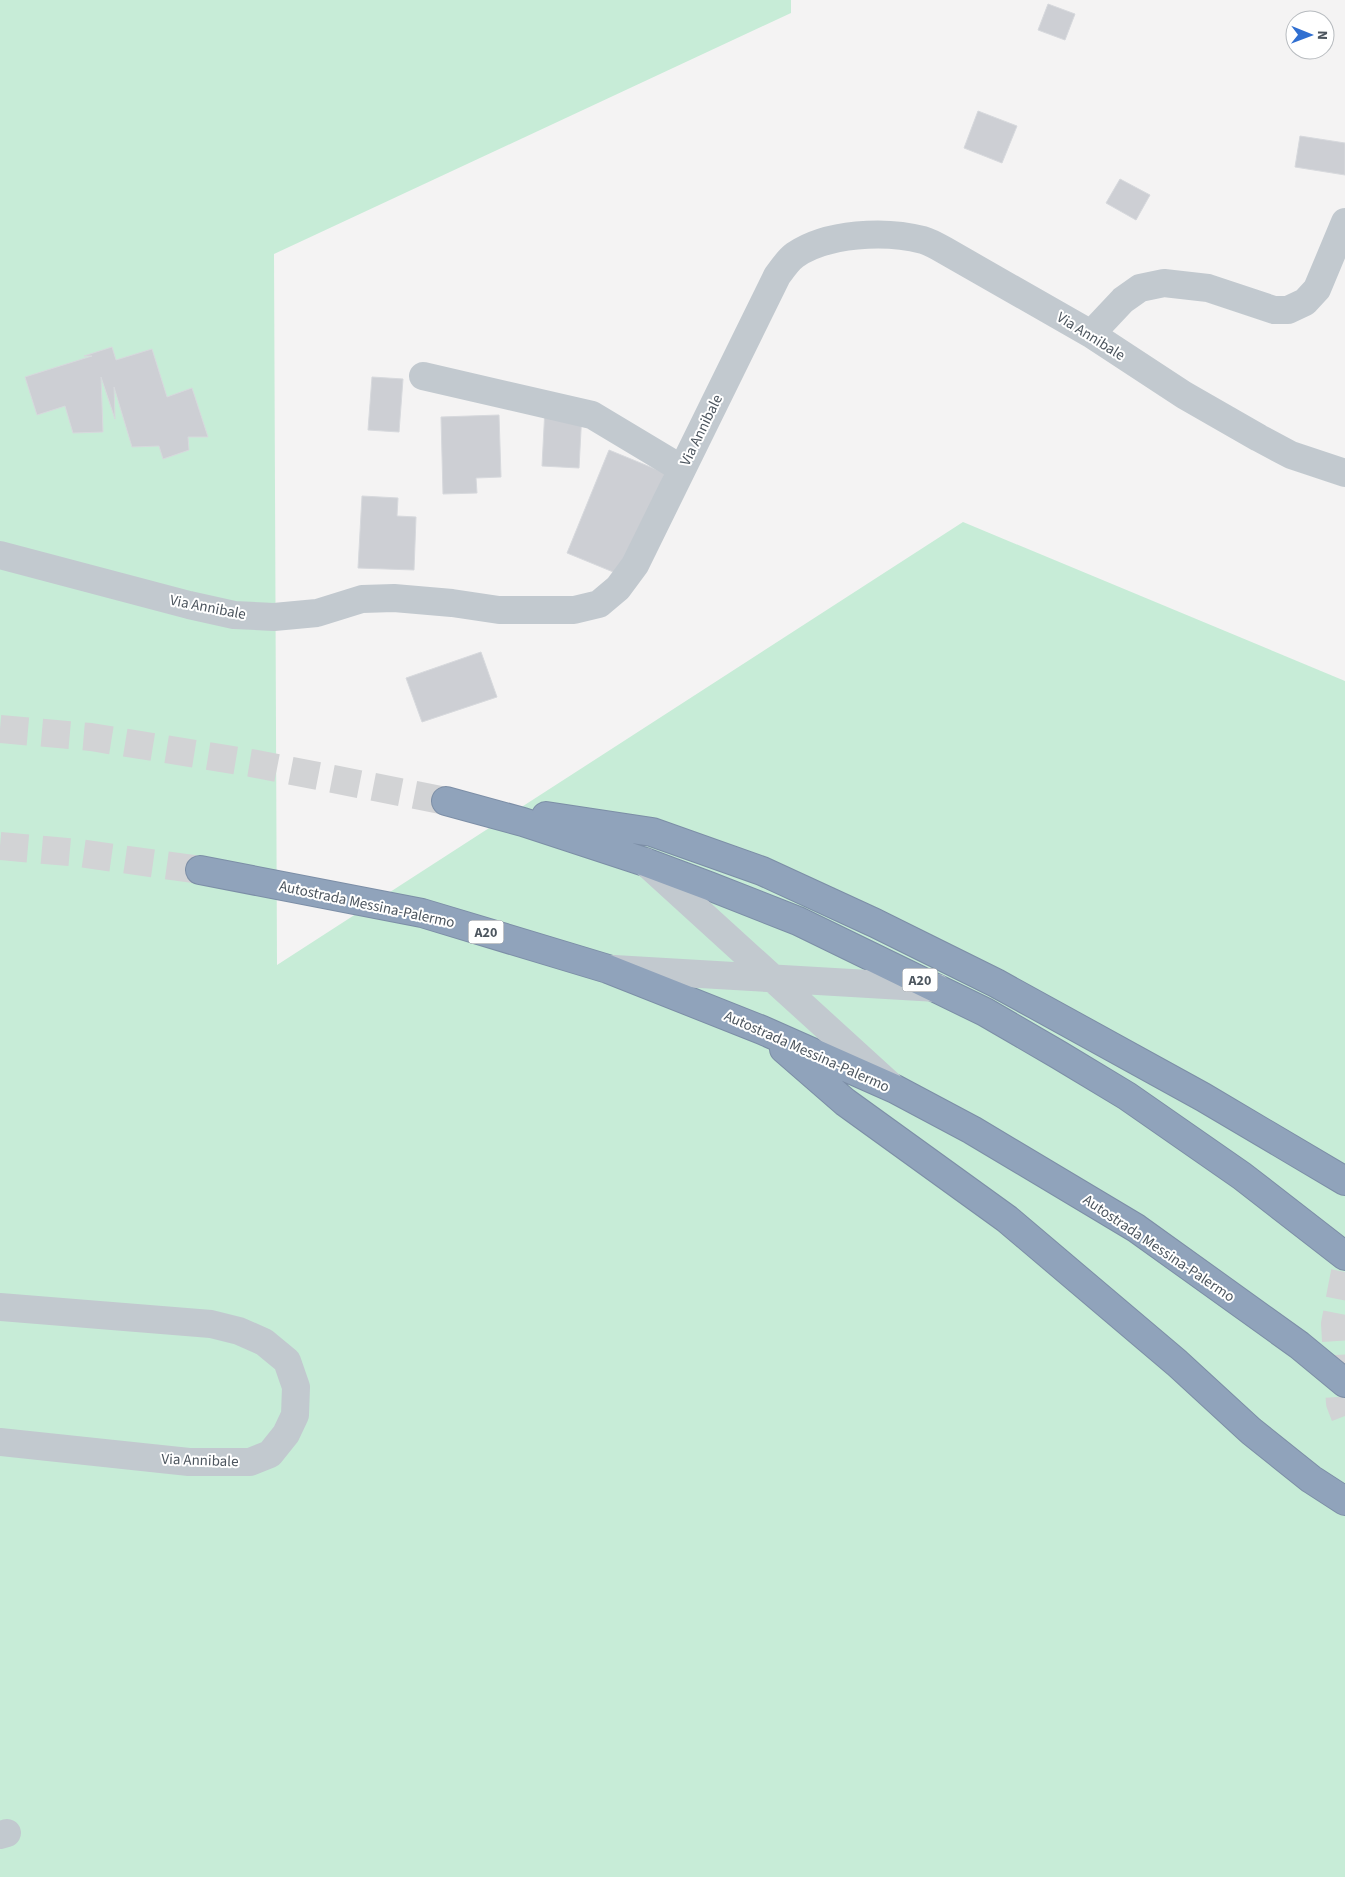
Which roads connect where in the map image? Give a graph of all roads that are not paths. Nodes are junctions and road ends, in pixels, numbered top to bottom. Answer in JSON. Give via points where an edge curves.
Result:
{"nodes":[{"id":1,"x":1345,"y":222,"type":"edge"},
{"id":2,"x":1091,"y":334,"type":"junction"},
{"id":3,"x":423,"y":376,"type":"dead end"},
{"id":4,"x":682,"y":469,"type":"junction"},
{"id":5,"x":1345,"y":473,"type":"edge"},
{"id":6,"x":0,"y":555,"type":"edge"},
{"id":7,"x":645,"y":862,"type":"junction"},
{"id":8,"x":200,"y":870,"type":"tunnel mouth"},
{"id":9,"x":608,"y":969,"type":"junction"},
{"id":10,"x":773,"y":978,"type":"junction"},
{"id":11,"x":936,"y":988,"type":"junction"},
{"id":12,"x":762,"y":1030,"type":"junction"},
{"id":13,"x":894,"y":1089,"type":"junction"},
{"id":14,"x":1345,"y":1181,"type":"edge"},
{"id":15,"x":1345,"y":1256,"type":"edge"},
{"id":16,"x":0,"y":1307,"type":"edge"},
{"id":17,"x":1345,"y":1383,"type":"edge"},
{"id":18,"x":0,"y":1442,"type":"edge"},
{"id":19,"x":1345,"y":1501,"type":"edge"}],
"edges":[{"from":1,"to":2,"type":"street","via":[[1317,289],[1305,302],[1288,310],[1274,310],[1208,288],[1164,283],[1140,288],[1123,300]]},
{"from":2,"to":4,"type":"street","name":"Via Annibale","via":[[924,240],[861,234],[821,243],[794,256],[777,276]]},
{"from":2,"to":5,"type":"street","name":"Via Annibale","via":[[1184,395],[1259,438],[1291,455]]},
{"from":3,"to":4,"type":"street","via":[[592,415]]},
{"from":4,"to":6,"type":"street","name":"Via Annibale","via":[[635,565],[618,588],[599,604],[574,610],[499,610],[452,603],[362,598],[317,613],[274,617],[234,615]]},
{"from":7,"to":10,"type":"street"},
{"from":7,"to":11,"type":"highway","number":"A20","via":[[798,921]]},
{"from":7,"to":14,"type":"highway","number":"A20","via":[[446,801],[652,832],[762,871],[996,983],[1204,1097]]},
{"from":8,"to":9,"type":"highway","name":"Autostrada Messina-Palermo","number":"A20","via":[[422,913]]},
{"from":9,"to":10,"type":"street"},
{"from":9,"to":12,"type":"highway","name":"Autostrada Messina-Palermo","number":"A20"},
{"from":10,"to":11,"type":"street"},
{"from":10,"to":13,"type":"street"},
{"from":11,"to":15,"type":"highway","number":"A20","via":[[1002,1022],[1127,1096],[1242,1176]]},
{"from":12,"to":13,"type":"highway","name":"Autostrada Messina-Palermo","number":"A20"},
{"from":12,"to":19,"type":"highway","via":[[845,1102],[1007,1219],[1177,1363],[1251,1431],[1311,1479]]},
{"from":13,"to":17,"type":"highway","name":"Autostrada Messina-Palermo","number":"A20","via":[[972,1130],[1136,1228],[1299,1345]]},
{"from":16,"to":18,"type":"street","name":"Via Annibale","via":[[211,1324],[239,1331],[264,1342],[286,1361],[296,1386],[295,1415],[286,1434],[270,1454],[250,1462],[189,1462]]}]}
